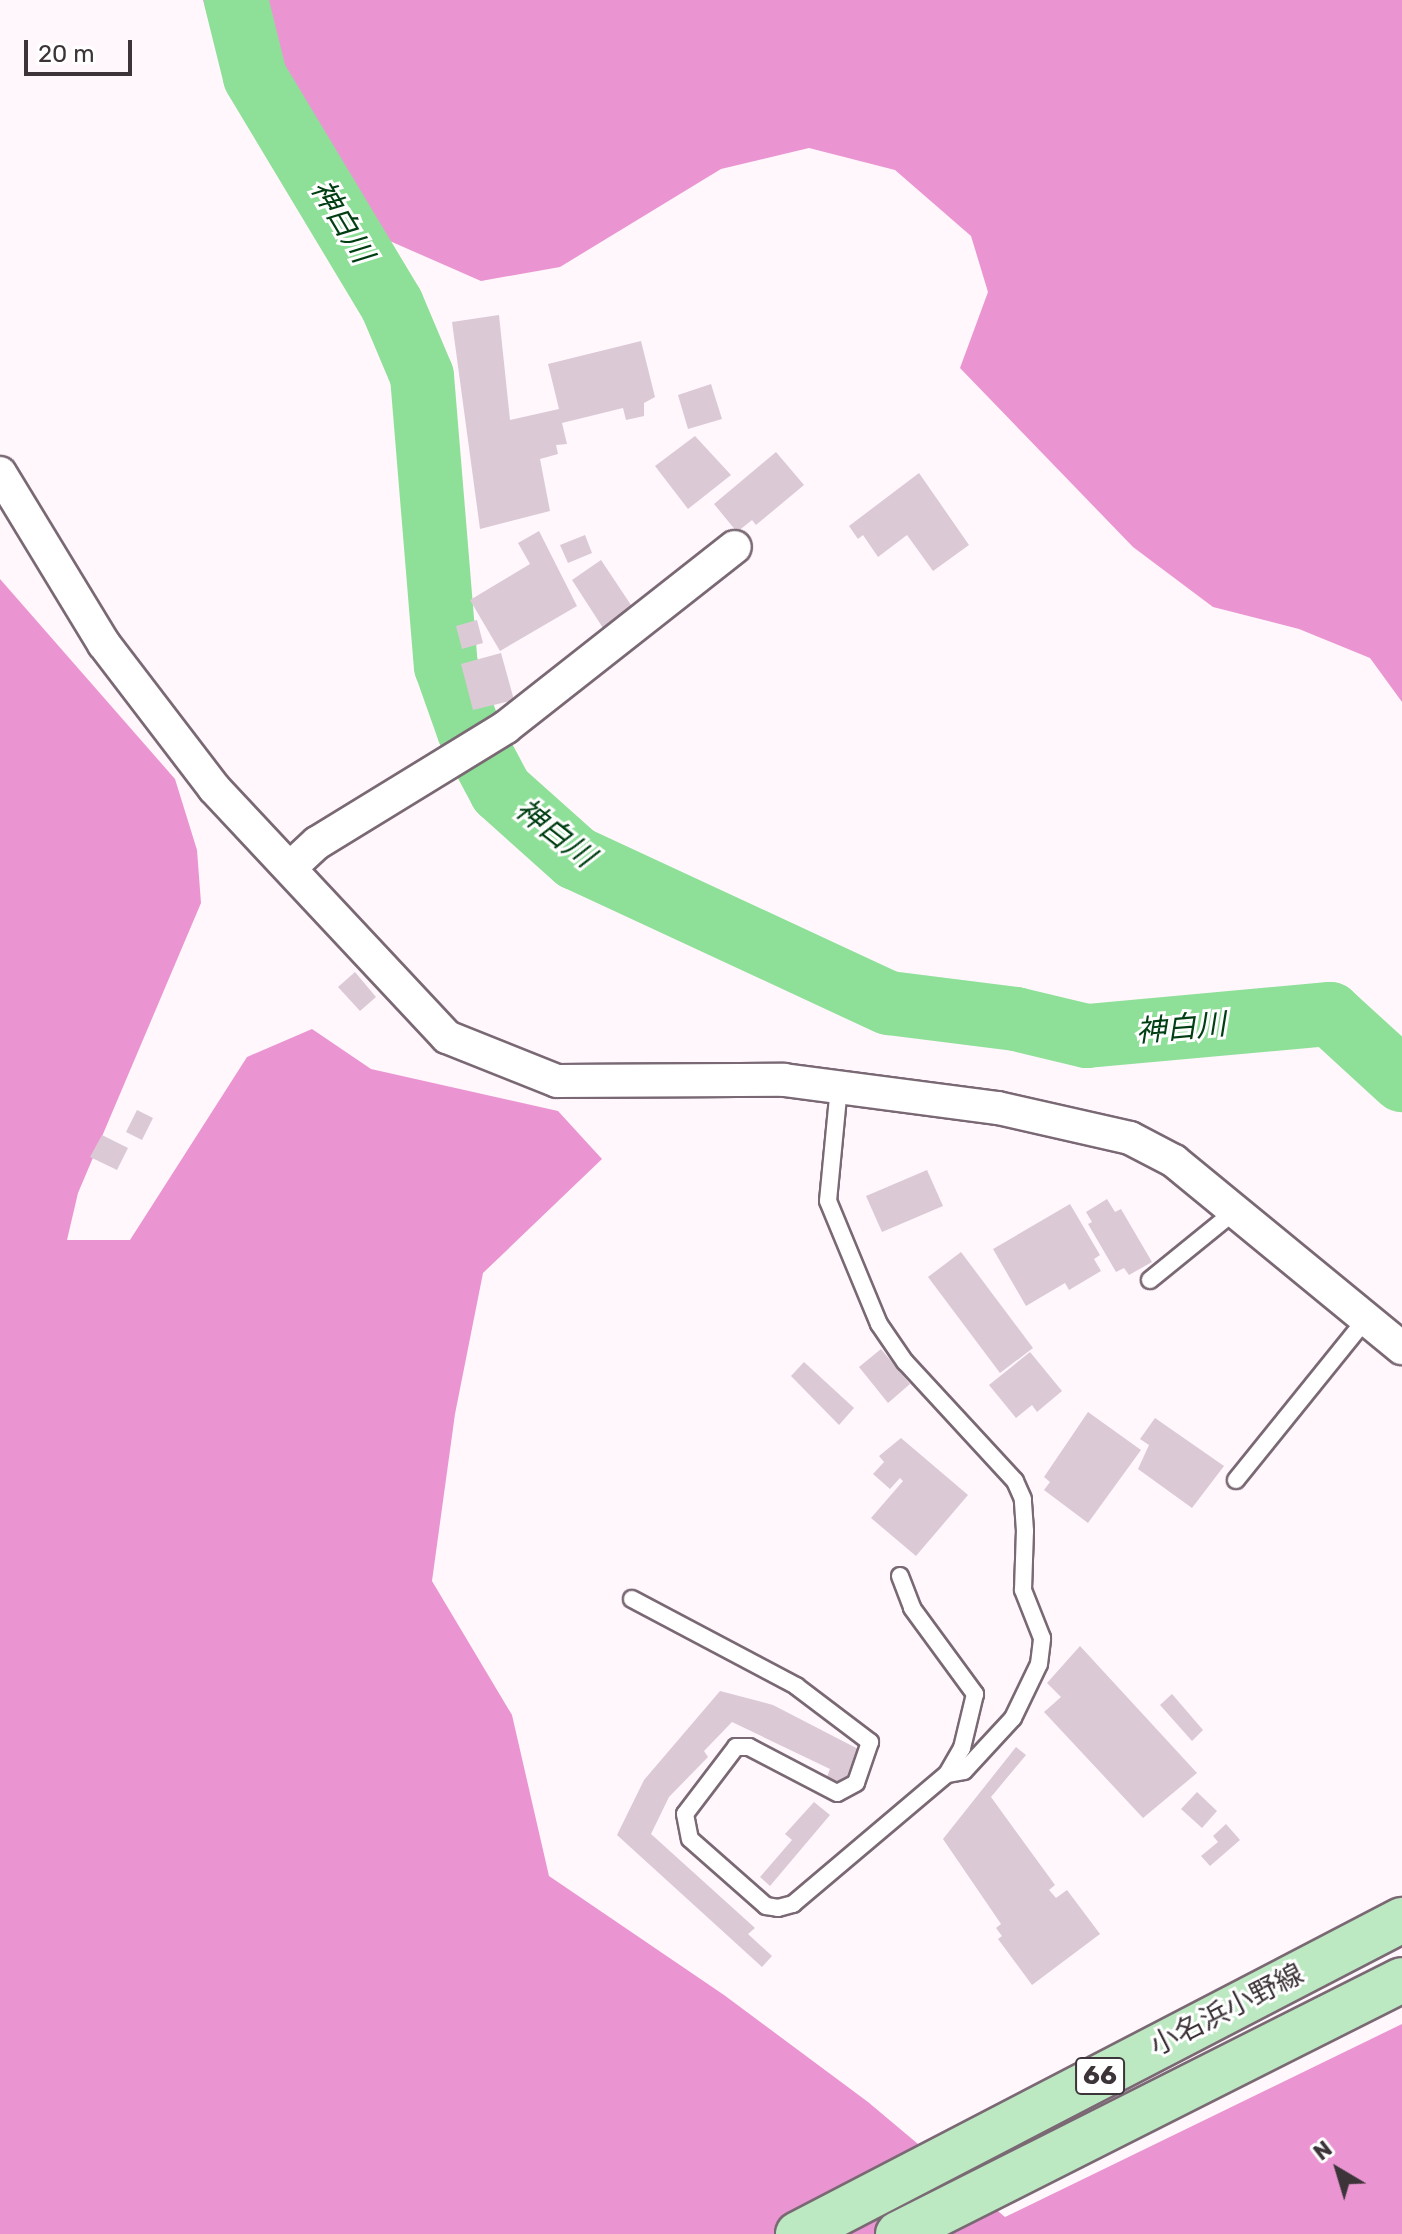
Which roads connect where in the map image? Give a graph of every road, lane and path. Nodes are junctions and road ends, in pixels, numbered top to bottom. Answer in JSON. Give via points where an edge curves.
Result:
{"nodes":[{"id":1,"x":0,"y":473,"type":"edge"},
{"id":2,"x":735,"y":547,"type":"dead end"},
{"id":3,"x":290,"y":868,"type":"junction"},
{"id":4,"x":839,"y":1087,"type":"junction"},
{"id":5,"x":1235,"y":1211,"type":"junction"},
{"id":6,"x":1150,"y":1280,"type":"dead end"},
{"id":7,"x":1366,"y":1319,"type":"junction"},
{"id":8,"x":1402,"y":1348,"type":"edge"},
{"id":9,"x":1236,"y":1480,"type":"dead end"},
{"id":10,"x":900,"y":1576,"type":"dead end"},
{"id":11,"x":632,"y":1599,"type":"dead end"},
{"id":12,"x":947,"y":1774,"type":"junction"},
{"id":13,"x":1402,"y":1920,"type":"edge"},
{"id":14,"x":1402,"y":1980,"type":"edge"},
{"id":15,"x":798,"y":2234,"type":"edge"},
{"id":16,"x":898,"y":2234,"type":"edge"}],
"edges":[{"from":1,"to":3,"type":"street","via":[[104,644],[214,788]]},
{"from":2,"to":3,"type":"street","via":[[506,727],[317,843]]},
{"from":3,"to":4,"type":"street","via":[[447,1037],[501,1062],[557,1081],[784,1080]]},
{"from":4,"to":5,"type":"street","via":[[998,1108],[1130,1138],[1174,1161]]},
{"from":4,"to":12,"type":"lane","via":[[828,1201],[851,1263],[879,1324],[905,1362],[1015,1481],[1023,1499],[1023,1590],[1042,1638],[1039,1664],[1013,1718],[964,1771]]},
{"from":5,"to":6,"type":"lane"},
{"from":5,"to":7,"type":"street"},
{"from":7,"to":8,"type":"street"},
{"from":7,"to":9,"type":"lane"},
{"from":10,"to":12,"type":"lane","via":[[912,1608],[975,1694],[962,1748]]},
{"from":11,"to":12,"type":"lane","via":[[796,1686],[870,1742],[856,1783],[837,1793],[749,1747],[736,1747],[685,1814],[690,1839],[766,1906],[793,1904]]},
{"from":13,"to":15,"type":"main road","name":"小名浜小野線","number":"66"},
{"from":14,"to":16,"type":"main road","name":"小名浜小野線","number":"66"}]}
